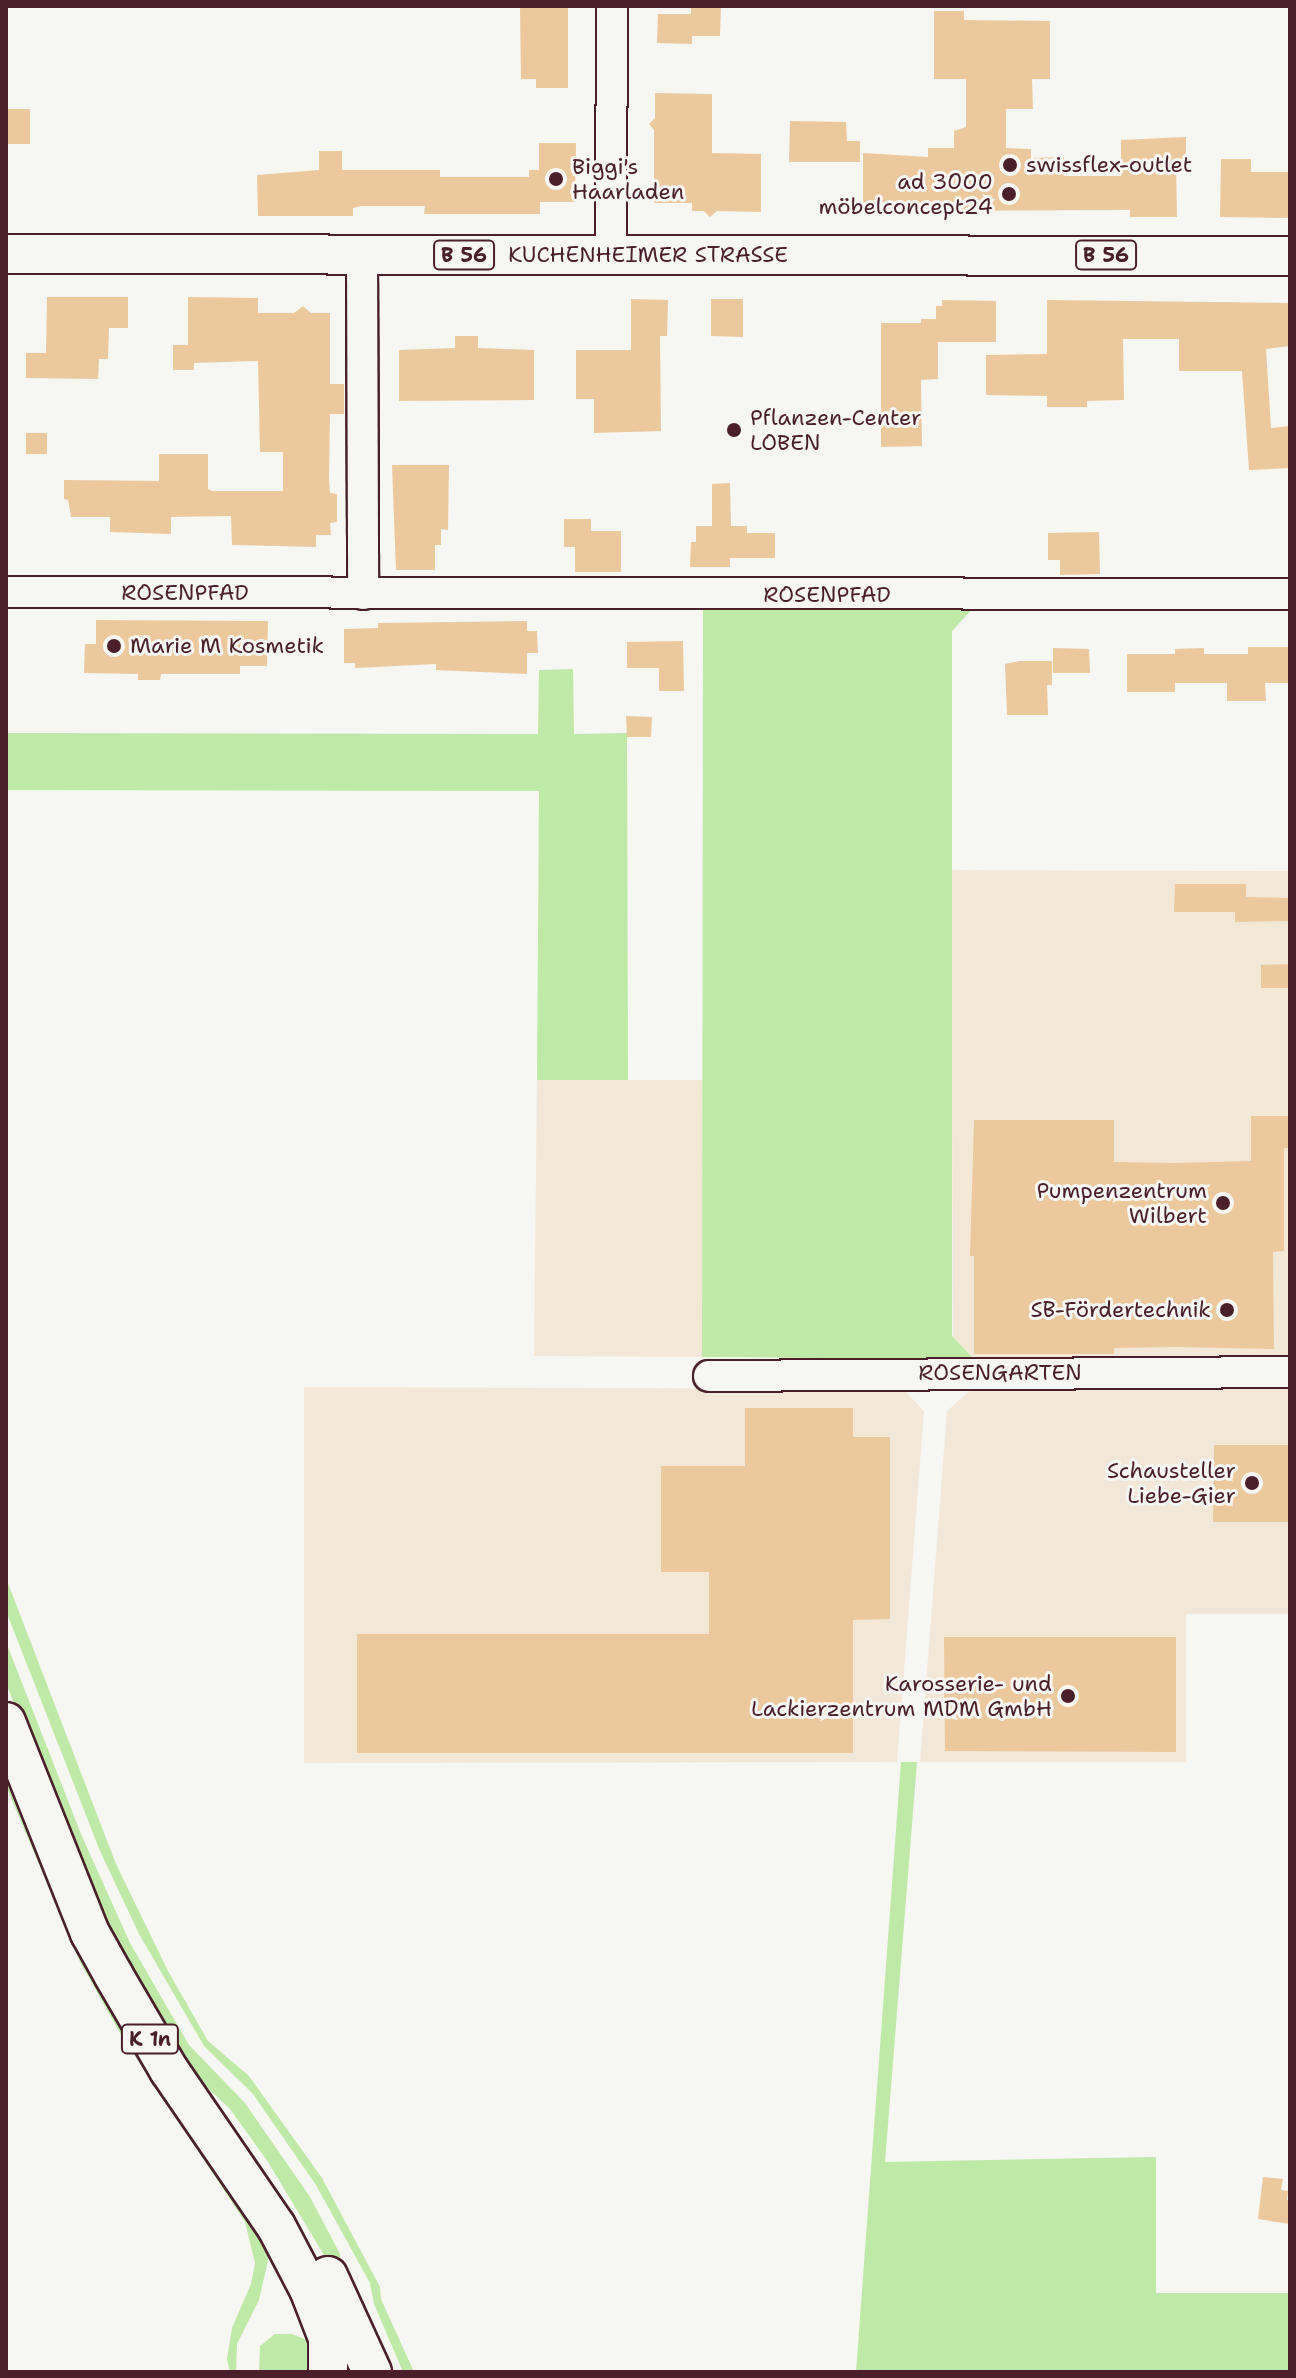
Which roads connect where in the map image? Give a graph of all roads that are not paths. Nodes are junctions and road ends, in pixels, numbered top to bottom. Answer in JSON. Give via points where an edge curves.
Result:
{"nodes":[{"id":1,"x":612,"y":6,"type":"edge"},
{"id":2,"x":6,"y":254,"type":"edge"},
{"id":3,"x":362,"y":255,"type":"junction"},
{"id":4,"x":611,"y":256,"type":"junction"},
{"id":5,"x":1290,"y":256,"type":"edge"},
{"id":6,"x":6,"y":592,"type":"edge"},
{"id":7,"x":363,"y":594,"type":"junction"},
{"id":8,"x":1290,"y":594,"type":"edge"},
{"id":9,"x":1290,"y":1372,"type":"edge"},
{"id":10,"x":709,"y":1376,"type":"dead end"},
{"id":11,"x":6,"y":1722,"type":"edge"},
{"id":12,"x":181,"y":2086,"type":"junction"},
{"id":13,"x":328,"y":2355,"type":"edge"},
{"id":14,"x":348,"y":2372,"type":"edge"},
{"id":15,"x":372,"y":2372,"type":"edge"}],
"edges":[{"from":1,"to":4,"type":"street"},
{"from":2,"to":3,"type":"main road","name":"KUCHENHEIMER STRASSE","number":"B 56"},
{"from":3,"to":4,"type":"main road","name":"KUCHENHEIMER STRASSE","number":"B 56"},
{"from":3,"to":7,"type":"street"},
{"from":4,"to":5,"type":"main road","name":"KUCHENHEIMER STRASSE","number":"B 56"},
{"from":6,"to":7,"type":"street","name":"ROSENPFAD"},
{"from":7,"to":8,"type":"street","name":"ROSENPFAD"},
{"from":9,"to":10,"type":"street","name":"ROSENGARTEN"},
{"from":11,"to":12,"type":"main road","number":"K 1n","via":[[90,1933]]},
{"from":12,"to":13,"type":"main road","number":"K 1n","via":[[276,2226],[309,2289]]},
{"from":12,"to":15,"type":"main road","number":"K 1n","via":[[219,2106],[272,2180],[324,2270]]},
{"from":13,"to":14,"type":"main road","number":"K 1n","via":[[341,2351]]}]}
